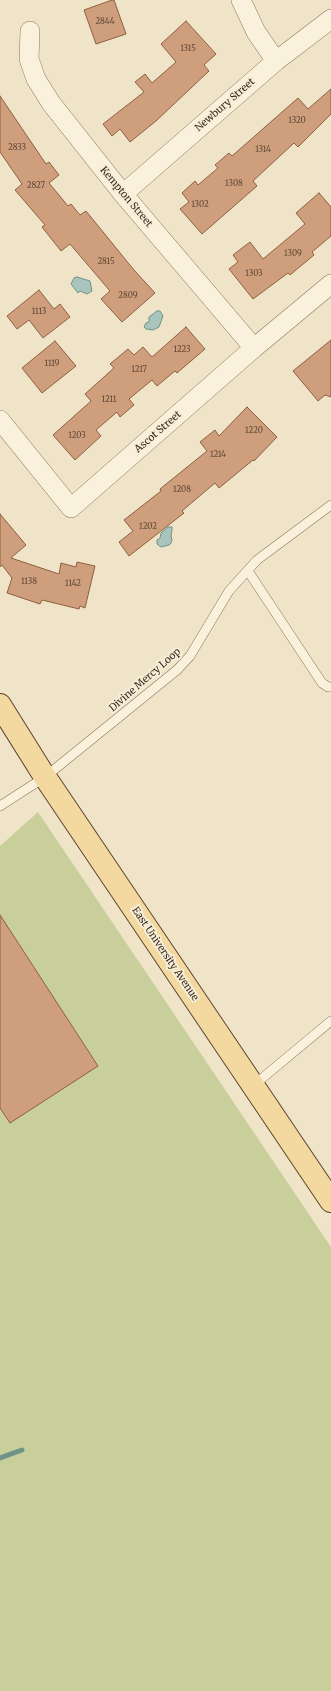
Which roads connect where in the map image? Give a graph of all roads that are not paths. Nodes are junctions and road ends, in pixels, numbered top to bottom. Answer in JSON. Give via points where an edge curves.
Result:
{"nodes":[{"id":1,"x":241,"y":0,"type":"edge"},
{"id":2,"x":331,"y":19,"type":"edge"},
{"id":3,"x":30,"y":31,"type":"dead end"},
{"id":4,"x":276,"y":61,"type":"junction"},
{"id":5,"x":123,"y":194,"type":"junction"},
{"id":6,"x":331,"y":284,"type":"edge"},
{"id":7,"x":254,"y":348,"type":"junction"},
{"id":8,"x":0,"y":420,"type":"edge"},
{"id":9,"x":331,"y":505,"type":"edge"},
{"id":10,"x":248,"y":571,"type":"junction"},
{"id":11,"x":331,"y":687,"type":"edge"},
{"id":12,"x":0,"y":705,"type":"edge"},
{"id":13,"x":45,"y":777,"type":"junction"},
{"id":14,"x":0,"y":806,"type":"edge"},
{"id":15,"x":331,"y":1021,"type":"edge"},
{"id":16,"x":254,"y":1085,"type":"junction"},
{"id":17,"x":331,"y":1201,"type":"edge"}],
"edges":[{"from":1,"to":4,"type":"street","via":[[256,32]]},
{"from":2,"to":4,"type":"street","name":"Newbury Street"},
{"from":3,"to":5,"type":"street","name":"Kempton Street","via":[[28,59],[36,79],[51,103]]},
{"from":4,"to":5,"type":"street","name":"Newbury Street"},
{"from":5,"to":7,"type":"street","name":"Kempton Street"},
{"from":6,"to":7,"type":"street","name":"Ascot Street"},
{"from":7,"to":8,"type":"street","name":"Ascot Street","via":[[71,508]]},
{"from":9,"to":10,"type":"lane","name":"Divine Mercy Loop","via":[[257,560]]},
{"from":10,"to":11,"type":"lane","via":[[322,683]]},
{"from":10,"to":13,"type":"lane","name":"Divine Mercy Loop","via":[[229,591],[190,656],[177,670]]},
{"from":12,"to":13,"type":"main road","name":"East University Avenue"},
{"from":13,"to":14,"type":"lane","name":"Divine Mercy Loop"},
{"from":13,"to":16,"type":"main road","name":"East University Avenue"},
{"from":15,"to":16,"type":"lane"},
{"from":16,"to":17,"type":"main road","name":"East University Avenue"}]}
